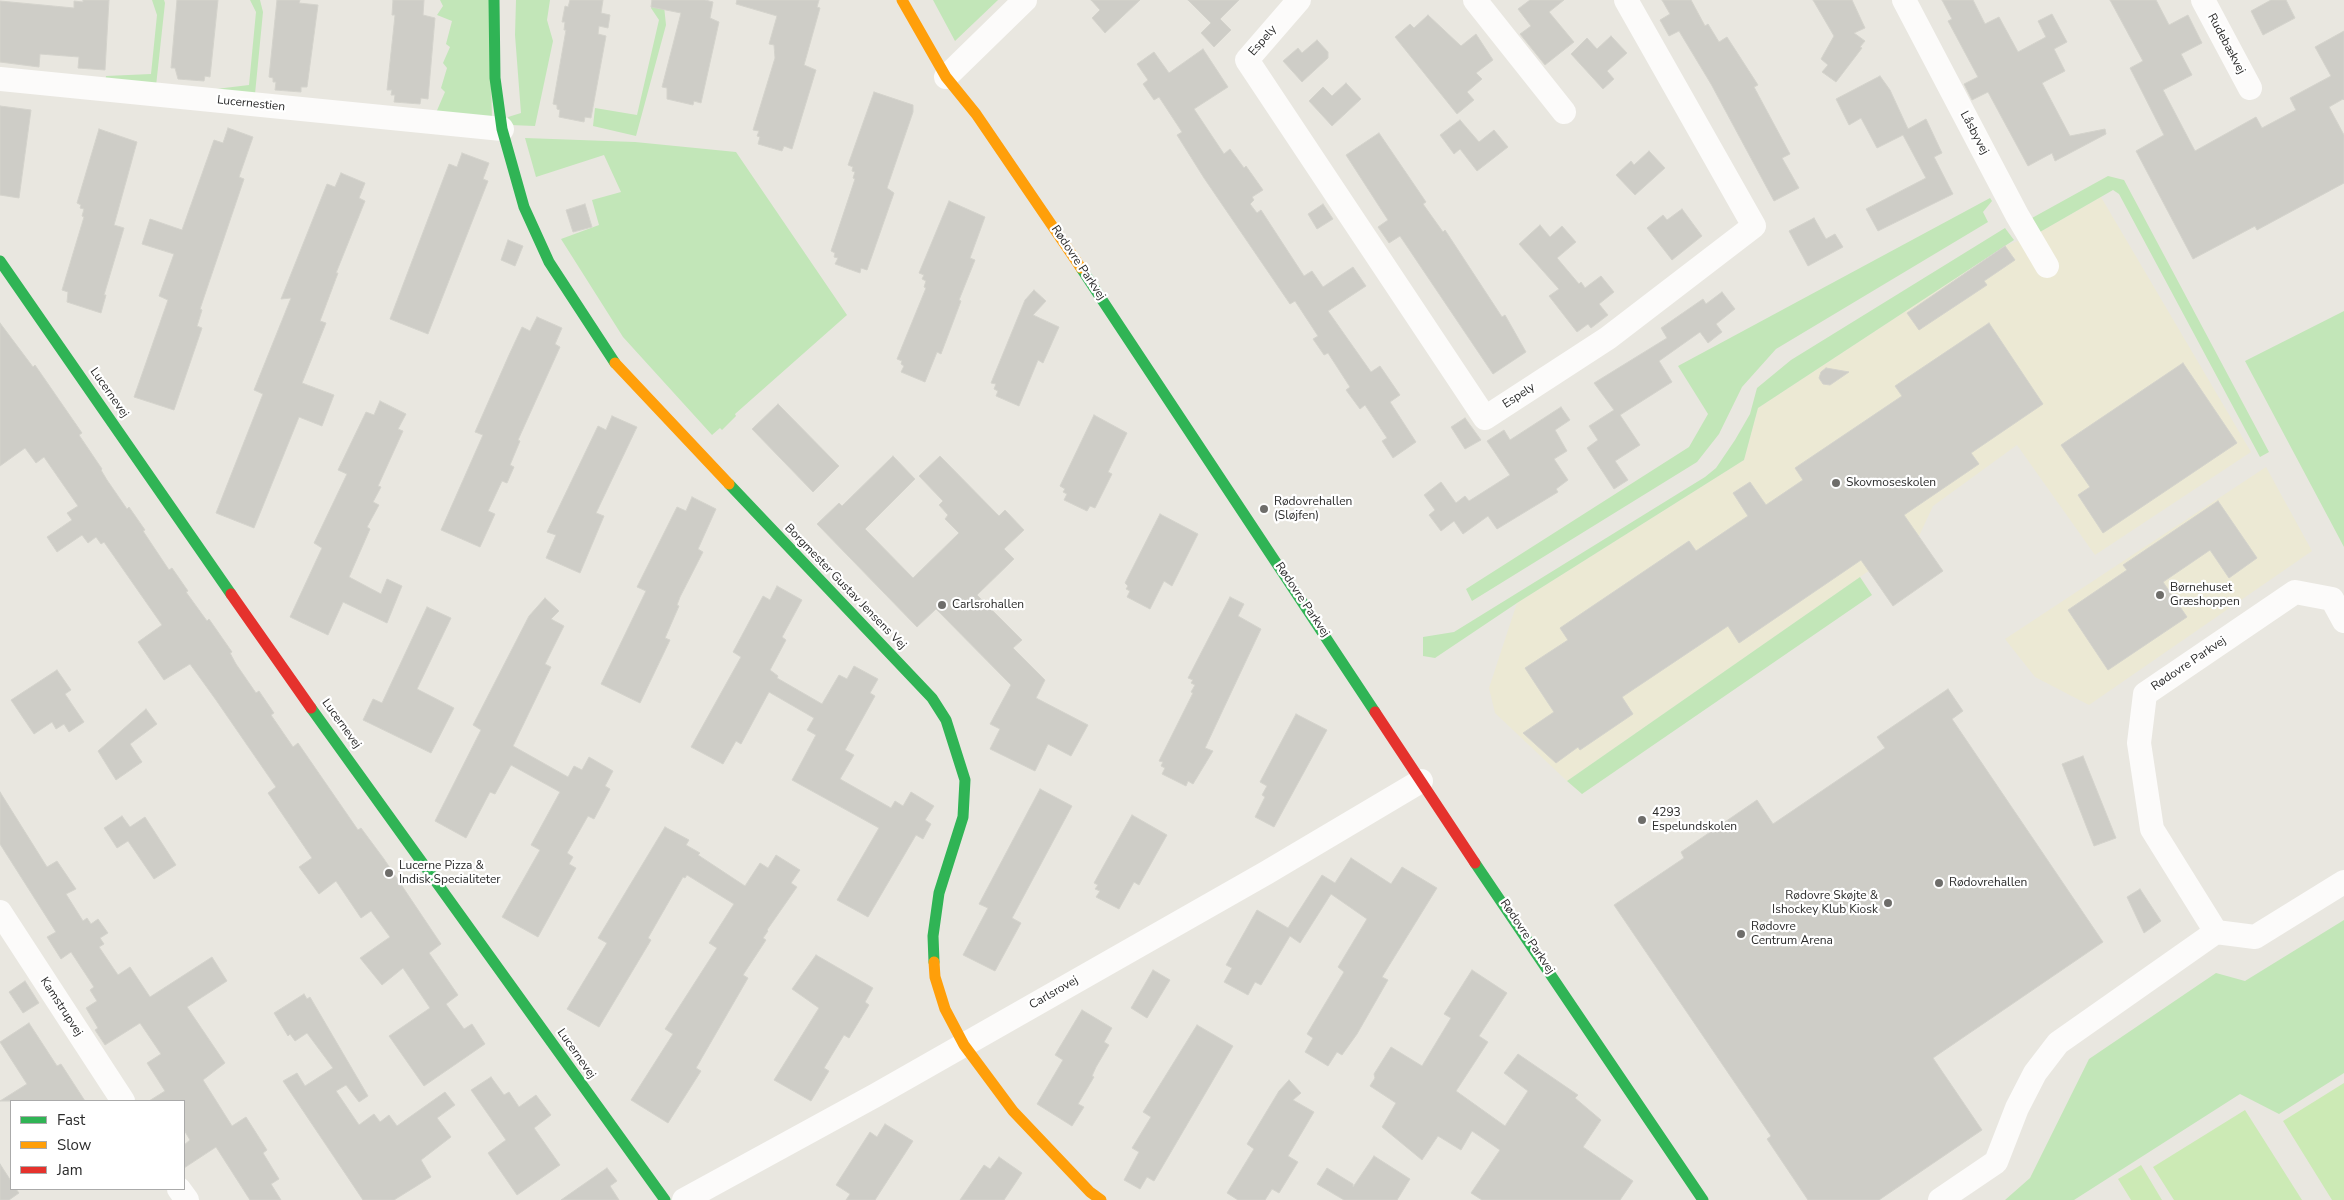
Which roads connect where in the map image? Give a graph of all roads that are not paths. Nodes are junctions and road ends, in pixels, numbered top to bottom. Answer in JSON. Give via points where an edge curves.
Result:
{"nodes":[{"id":1,"x":494,"y":0,"type":"edge"},
{"id":2,"x":902,"y":0,"type":"edge"},
{"id":3,"x":1025,"y":0,"type":"edge"},
{"id":4,"x":1299,"y":0,"type":"edge"},
{"id":5,"x":1476,"y":0,"type":"edge"},
{"id":6,"x":1626,"y":0,"type":"edge"},
{"id":7,"x":1904,"y":0,"type":"edge"},
{"id":8,"x":2203,"y":0,"type":"edge"},
{"id":9,"x":946,"y":77,"type":"junction"},
{"id":10,"x":0,"y":80,"type":"edge"},
{"id":11,"x":2250,"y":88,"type":"dead end"},
{"id":12,"x":1564,"y":112,"type":"dead end"},
{"id":13,"x":502,"y":129,"type":"junction"},
{"id":14,"x":0,"y":261,"type":"edge"},
{"id":15,"x":2047,"y":266,"type":"dead end"},
{"id":16,"x":2344,"y":621,"type":"edge"},
{"id":17,"x":1421,"y":781,"type":"junction"},
{"id":18,"x":2344,"y":882,"type":"edge"},
{"id":19,"x":0,"y":912,"type":"edge"},
{"id":20,"x":2216,"y":932,"type":"junction"},
{"id":21,"x":964,"y":1044,"type":"junction"},
{"id":22,"x":121,"y":1100,"type":"edge"},
{"id":23,"x":665,"y":1200,"type":"edge"},
{"id":24,"x":684,"y":1200,"type":"edge"},
{"id":25,"x":1101,"y":1200,"type":"edge"},
{"id":26,"x":1703,"y":1200,"type":"edge"},
{"id":27,"x":1940,"y":1200,"type":"edge"}],
"edges":[{"from":1,"to":13,"type":"street","name":"Borgmester Gustav Jensens Vej","via":[[495,78]]},
{"from":2,"to":9,"type":"street","name":"Rødovre Parkvej"},
{"from":3,"to":9,"type":"street"},
{"from":4,"to":6,"type":"street","name":"Espely","via":[[1247,60],[1484,418],[1608,338],[1754,226]]},
{"from":5,"to":12,"type":"street"},
{"from":7,"to":15,"type":"street","name":"Låsbyvej"},
{"from":8,"to":11,"type":"street","name":"Rudebækvej"},
{"from":9,"to":17,"type":"street","name":"Rødovre Parkvej","via":[[976,114],[1048,219]]},
{"from":10,"to":13,"type":"street","name":"Lucernestien"},
{"from":13,"to":21,"type":"street","name":"Borgmester Gustav Jensens Vej","via":[[524,207],[549,262],[580,314],[618,366],[932,698],[946,720],[965,780],[963,817],[939,893],[933,936],[934,970],[945,1008]]},
{"from":14,"to":23,"type":"street","name":"Lucernevej","via":[[262,640]]},
{"from":16,"to":20,"type":"street","name":"Rødovre Parkvej","via":[[2332,599],[2295,592],[2145,694],[2139,743],[2152,829]]},
{"from":17,"to":21,"type":"street","name":"Carlsrovej"},
{"from":17,"to":26,"type":"street","name":"Rødovre Parkvej"},
{"from":18,"to":20,"type":"street","via":[[2255,937]]},
{"from":19,"to":22,"type":"street","name":"Kamstrupvej"},
{"from":20,"to":27,"type":"street","via":[[2058,1043],[2035,1073],[1996,1162]]},
{"from":21,"to":24,"type":"street","name":"Carlsrovej"},
{"from":21,"to":25,"type":"street","name":"Borgmester Gustav Jensens Vej","via":[[1013,1111]]}]}
